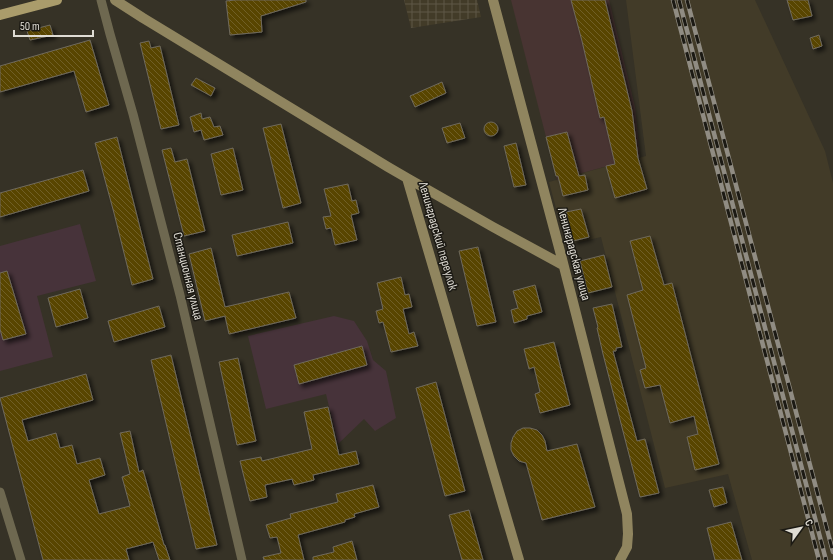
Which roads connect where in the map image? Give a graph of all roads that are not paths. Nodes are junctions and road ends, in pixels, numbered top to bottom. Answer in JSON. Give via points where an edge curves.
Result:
{"nodes":[{"id":1,"x":57,"y":0,"type":"edge"},
{"id":2,"x":101,"y":0,"type":"edge"},
{"id":3,"x":115,"y":0,"type":"edge"},
{"id":4,"x":493,"y":0,"type":"edge"},
{"id":5,"x":0,"y":15,"type":"edge"},
{"id":6,"x":407,"y":178,"type":"junction"},
{"id":7,"x":564,"y":265,"type":"junction"},
{"id":8,"x":0,"y":492,"type":"edge"},
{"id":9,"x":21,"y":560,"type":"edge"},
{"id":10,"x":242,"y":560,"type":"edge"},
{"id":11,"x":519,"y":560,"type":"edge"},
{"id":12,"x":620,"y":560,"type":"edge"}],
"edges":[{"from":1,"to":5,"type":"main road"},
{"from":2,"to":10,"type":"street","name":"Станционная улица","via":[[180,295]]},
{"from":3,"to":6,"type":"street","name":"Ленинградский переулок"},
{"from":4,"to":7,"type":"street","name":"Ленинградская улица"},
{"from":6,"to":7,"type":"street"},
{"from":6,"to":11,"type":"street","name":"Ленинградский переулок"},
{"from":7,"to":12,"type":"street","name":"Ленинградская улица","via":[[627,514],[627,548]]},
{"from":8,"to":9,"type":"street"}]}
